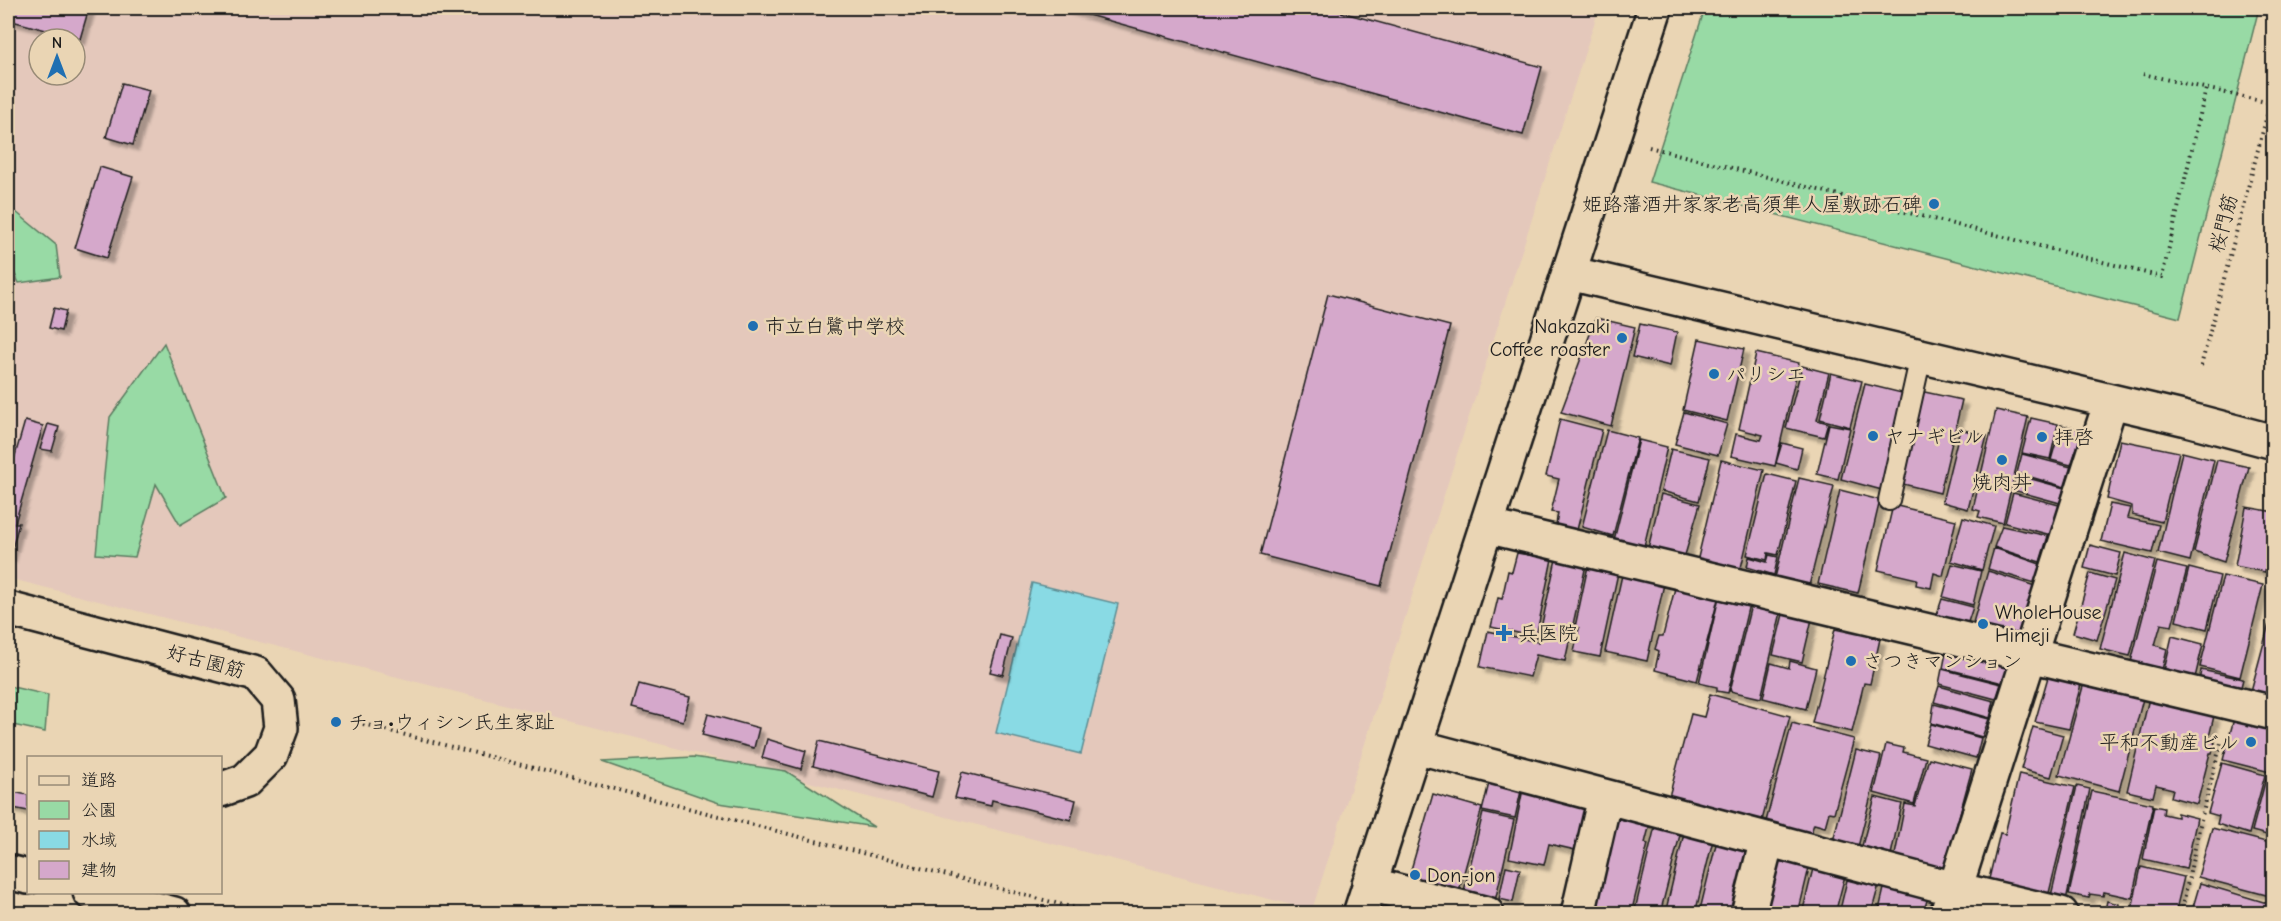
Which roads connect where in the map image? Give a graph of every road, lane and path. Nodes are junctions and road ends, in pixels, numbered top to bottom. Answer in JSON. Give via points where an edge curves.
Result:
{"nodes":[{"id":1,"x":1655,"y":8,"type":"edge"},
{"id":2,"x":2143,"y":74,"type":"dead end"},
{"id":3,"x":2206,"y":89,"type":"junction"},
{"id":4,"x":2274,"y":89,"type":"edge"},
{"id":5,"x":2270,"y":103,"type":"junction"},
{"id":6,"x":1645,"y":147,"type":"dead end"},
{"id":7,"x":1569,"y":273,"type":"junction"},
{"id":8,"x":1921,"y":356,"type":"junction"},
{"id":9,"x":2201,"y":366,"type":"dead end"},
{"id":10,"x":2110,"y":401,"type":"junction"},
{"id":11,"x":2274,"y":442,"type":"edge"},
{"id":12,"x":1889,"y":500,"type":"dead end"},
{"id":13,"x":1486,"y":526,"type":"junction"},
{"id":14,"x":8,"y":609,"type":"edge"},
{"id":15,"x":2030,"y":655,"type":"junction"},
{"id":16,"x":2232,"y":703,"type":"junction"},
{"id":17,"x":2274,"y":713,"type":"edge"},
{"id":18,"x":363,"y":724,"type":"dead end"},
{"id":19,"x":1415,"y":746,"type":"junction"},
{"id":20,"x":222,"y":789,"type":"edge"},
{"id":21,"x":1605,"y":797,"type":"junction"},
{"id":22,"x":1767,"y":840,"type":"junction"},
{"id":23,"x":8,"y":872,"type":"edge"},
{"id":24,"x":27,"y":877,"type":"edge"},
{"id":25,"x":101,"y":894,"type":"edge"},
{"id":26,"x":1365,"y":899,"type":"edge"},
{"id":27,"x":1951,"y":901,"type":"edge"},
{"id":28,"x":163,"y":905,"type":"edge"},
{"id":29,"x":1098,"y":914,"type":"edge"},
{"id":30,"x":1487,"y":914,"type":"edge"},
{"id":31,"x":1578,"y":914,"type":"edge"},
{"id":32,"x":1748,"y":914,"type":"edge"},
{"id":33,"x":2061,"y":914,"type":"edge"},
{"id":34,"x":2181,"y":914,"type":"edge"}],
"edges":[{"from":1,"to":7,"type":"main road"},
{"from":2,"to":3,"type":"path"},
{"from":3,"to":5,"type":"path"},
{"from":3,"to":6,"type":"path","via":[[2162,277]]},
{"from":4,"to":5,"type":"path","name":"桜門筋"},
{"from":5,"to":9,"type":"path","name":"桜門筋"},
{"from":7,"to":8,"type":"main road"},
{"from":7,"to":13,"type":"main road"},
{"from":8,"to":10,"type":"main road"},
{"from":8,"to":12,"type":"lane"},
{"from":10,"to":11,"type":"main road"},
{"from":10,"to":15,"type":"main road"},
{"from":13,"to":15,"type":"main road"},
{"from":13,"to":19,"type":"main road"},
{"from":14,"to":20,"type":"main road","name":"好古園筋","via":[[256,674],[278,700],[281,728],[271,755],[245,781]]},
{"from":15,"to":16,"type":"main road"},
{"from":15,"to":27,"type":"main road"},
{"from":16,"to":17,"type":"main road"},
{"from":16,"to":34,"type":"path"},
{"from":18,"to":29,"type":"path"},
{"from":19,"to":21,"type":"main road"},
{"from":19,"to":26,"type":"main road"},
{"from":21,"to":22,"type":"main road"},
{"from":21,"to":31,"type":"main road"},
{"from":22,"to":27,"type":"main road"},
{"from":22,"to":32,"type":"main road"},
{"from":23,"to":24,"type":"main road"},
{"from":25,"to":28,"type":"main road"},
{"from":26,"to":30,"type":"main road"},
{"from":27,"to":33,"type":"main road"}]}
